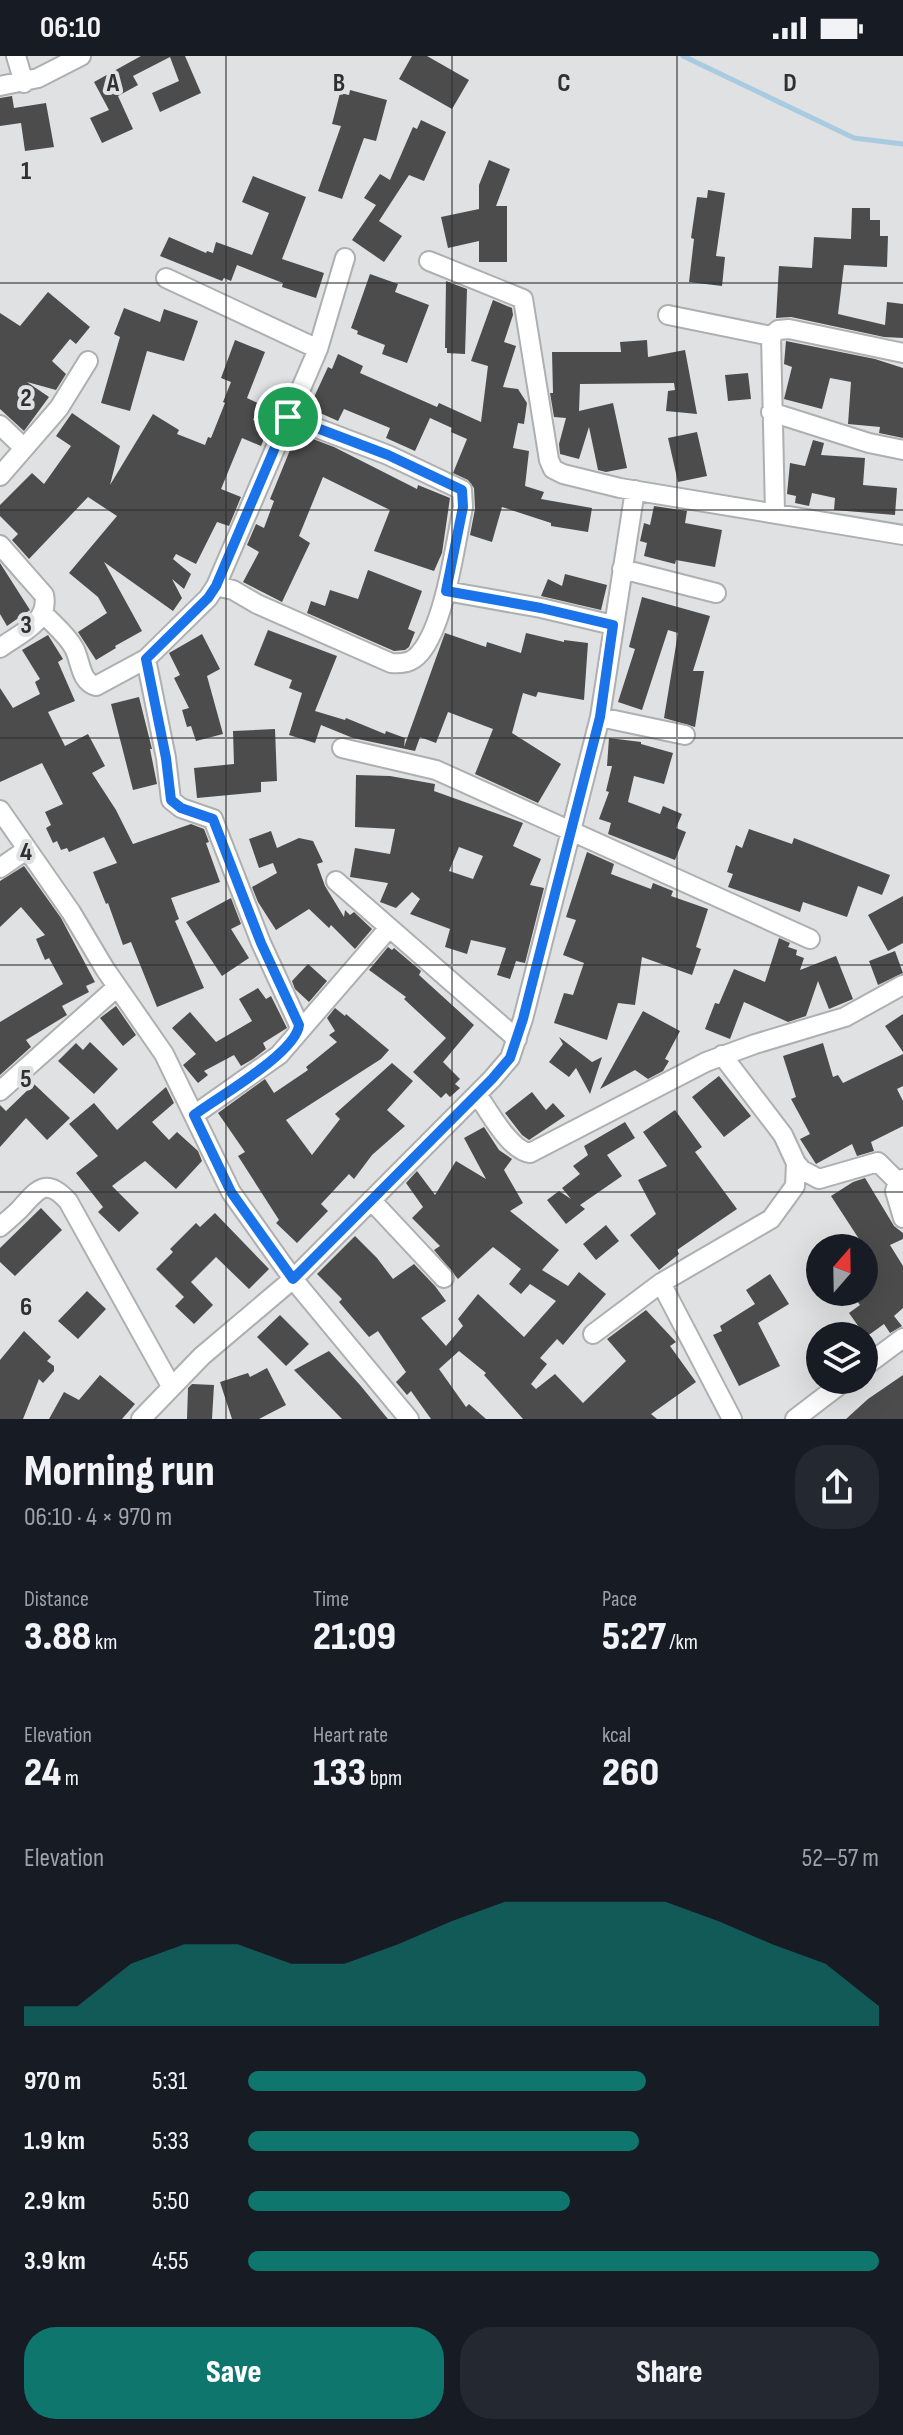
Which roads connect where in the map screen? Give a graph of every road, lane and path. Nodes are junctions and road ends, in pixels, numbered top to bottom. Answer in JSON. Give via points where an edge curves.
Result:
{"nodes":[{"id":1,"x":16,"y":56,"type":"edge"},
{"id":2,"x":81,"y":56,"type":"edge"},
{"id":3,"x":24,"y":83,"type":"junction"},
{"id":4,"x":0,"y":86,"type":"edge"},
{"id":5,"x":345,"y":258,"type":"dead end"},
{"id":6,"x":429,"y":261,"type":"dead end"},
{"id":7,"x":166,"y":278,"type":"dead end"},
{"id":8,"x":668,"y":315,"type":"dead end"},
{"id":9,"x":771,"y":336,"type":"junction"},
{"id":10,"x":318,"y":349,"type":"junction"},
{"id":11,"x":903,"y":353,"type":"edge"},
{"id":12,"x":88,"y":361,"type":"dead end"},
{"id":13,"x":771,"y":412,"type":"junction"},
{"id":14,"x":288,"y":417,"type":"junction"},
{"id":15,"x":0,"y":425,"type":"edge"},
{"id":16,"x":24,"y":448,"type":"junction"},
{"id":17,"x":903,"y":450,"type":"edge"},
{"id":18,"x":0,"y":476,"type":"edge"},
{"id":19,"x":635,"y":490,"type":"junction"},
{"id":20,"x":775,"y":512,"type":"junction"},
{"id":21,"x":903,"y":535,"type":"edge"},
{"id":22,"x":0,"y":545,"type":"edge"},
{"id":23,"x":622,"y":569,"type":"junction"},
{"id":24,"x":216,"y":586,"type":"junction"},
{"id":25,"x":446,"y":591,"type":"junction"},
{"id":26,"x":716,"y":593,"type":"dead end"},
{"id":27,"x":45,"y":619,"type":"junction"},
{"id":28,"x":613,"y":625,"type":"junction"},
{"id":29,"x":0,"y":648,"type":"edge"},
{"id":30,"x":146,"y":659,"type":"junction"},
{"id":31,"x":600,"y":717,"type":"junction"},
{"id":32,"x":685,"y":735,"type":"dead end"},
{"id":33,"x":342,"y":748,"type":"dead end"},
{"id":34,"x":0,"y":810,"type":"edge"},
{"id":35,"x":572,"y":831,"type":"junction"},
{"id":36,"x":26,"y":850,"type":"junction"},
{"id":37,"x":0,"y":868,"type":"edge"},
{"id":38,"x":336,"y":881,"type":"dead end"},
{"id":39,"x":389,"y":928,"type":"junction"},
{"id":40,"x":810,"y":939,"type":"dead end"},
{"id":41,"x":903,"y":985,"type":"edge"},
{"id":42,"x":117,"y":987,"type":"junction"},
{"id":43,"x":298,"y":1033,"type":"junction"},
{"id":44,"x":517,"y":1039,"type":"junction"},
{"id":45,"x":722,"y":1055,"type":"junction"},
{"id":46,"x":0,"y":1091,"type":"edge"},
{"id":47,"x":477,"y":1094,"type":"junction"},
{"id":48,"x":194,"y":1115,"type":"junction"},
{"id":49,"x":796,"y":1163,"type":"junction"},
{"id":50,"x":819,"y":1179,"type":"junction"},
{"id":51,"x":901,"y":1181,"type":"edge"},
{"id":52,"x":795,"y":1186,"type":"junction"},
{"id":53,"x":371,"y":1200,"type":"junction"},
{"id":54,"x":903,"y":1218,"type":"edge"},
{"id":55,"x":0,"y":1227,"type":"edge"},
{"id":56,"x":444,"y":1278,"type":"dead end"},
{"id":57,"x":293,"y":1279,"type":"junction"},
{"id":58,"x":661,"y":1283,"type":"junction"},
{"id":59,"x":593,"y":1334,"type":"dead end"},
{"id":60,"x":902,"y":1341,"type":"edge"},
{"id":61,"x":878,"y":1357,"type":"edge"},
{"id":62,"x":171,"y":1386,"type":"junction"},
{"id":63,"x":828,"y":1394,"type":"edge"},
{"id":64,"x":141,"y":1419,"type":"edge"},
{"id":65,"x":409,"y":1419,"type":"edge"},
{"id":66,"x":732,"y":1419,"type":"edge"},
{"id":67,"x":795,"y":1419,"type":"edge"}],
"edges":[{"from":1,"to":3,"type":"street"},
{"from":2,"to":3,"type":"street"},
{"from":3,"to":4,"type":"street"},
{"from":5,"to":10,"type":"street"},
{"from":6,"to":19,"type":"street","via":[[523,299],[553,469]]},
{"from":7,"to":10,"type":"street"},
{"from":8,"to":9,"type":"street"},
{"from":9,"to":11,"type":"street","via":[[789,329]]},
{"from":9,"to":13,"type":"street"},
{"from":10,"to":14,"type":"street"},
{"from":12,"to":16,"type":"street","via":[[59,408]]},
{"from":13,"to":17,"type":"street"},
{"from":13,"to":20,"type":"street"},
{"from":14,"to":24,"type":"street"},
{"from":14,"to":25,"type":"street","via":[[462,490]]},
{"from":15,"to":16,"type":"street"},
{"from":16,"to":18,"type":"street"},
{"from":19,"to":20,"type":"street"},
{"from":19,"to":23,"type":"street"},
{"from":20,"to":21,"type":"street"},
{"from":22,"to":27,"type":"street","via":[[44,595]]},
{"from":23,"to":26,"type":"street"},
{"from":23,"to":28,"type":"street"},
{"from":24,"to":25,"type":"street","via":[[402,664],[424,647]]},
{"from":24,"to":30,"type":"street"},
{"from":25,"to":28,"type":"street"},
{"from":27,"to":29,"type":"street"},
{"from":27,"to":30,"type":"street","via":[[74,648],[92,686]]},
{"from":28,"to":31,"type":"street"},
{"from":30,"to":43,"type":"street","via":[[171,800],[213,819]]},
{"from":31,"to":32,"type":"street"},
{"from":31,"to":35,"type":"street"},
{"from":33,"to":35,"type":"street","via":[[436,770]]},
{"from":34,"to":36,"type":"street"},
{"from":35,"to":40,"type":"street"},
{"from":35,"to":44,"type":"street"},
{"from":36,"to":37,"type":"street"},
{"from":36,"to":42,"type":"street"},
{"from":38,"to":39,"type":"street"},
{"from":39,"to":43,"type":"street"},
{"from":39,"to":44,"type":"street"},
{"from":41,"to":45,"type":"street","via":[[845,1017]]},
{"from":42,"to":46,"type":"street"},
{"from":42,"to":48,"type":"street","via":[[164,1054]]},
{"from":43,"to":48,"type":"street","via":[[279,1055]]},
{"from":44,"to":47,"type":"street","via":[[510,1058]]},
{"from":45,"to":47,"type":"street","via":[[530,1153],[508,1139]]},
{"from":45,"to":49,"type":"street","via":[[783,1135]]},
{"from":47,"to":53,"type":"street"},
{"from":48,"to":57,"type":"street","via":[[231,1192]]},
{"from":49,"to":50,"type":"street"},
{"from":49,"to":52,"type":"street"},
{"from":50,"to":51,"type":"street","via":[[878,1162]]},
{"from":50,"to":52,"type":"street"},
{"from":51,"to":54,"type":"street","via":[[895,1191]]},
{"from":52,"to":58,"type":"street","via":[[771,1219]]},
{"from":53,"to":56,"type":"street"},
{"from":53,"to":57,"type":"street"},
{"from":55,"to":62,"type":"street","via":[[31,1194],[57,1189]]},
{"from":57,"to":62,"type":"street"},
{"from":57,"to":65,"type":"street"},
{"from":58,"to":59,"type":"street"},
{"from":58,"to":66,"type":"street"},
{"from":60,"to":61,"type":"street"},
{"from":62,"to":64,"type":"street"},
{"from":63,"to":67,"type":"street"}]}
